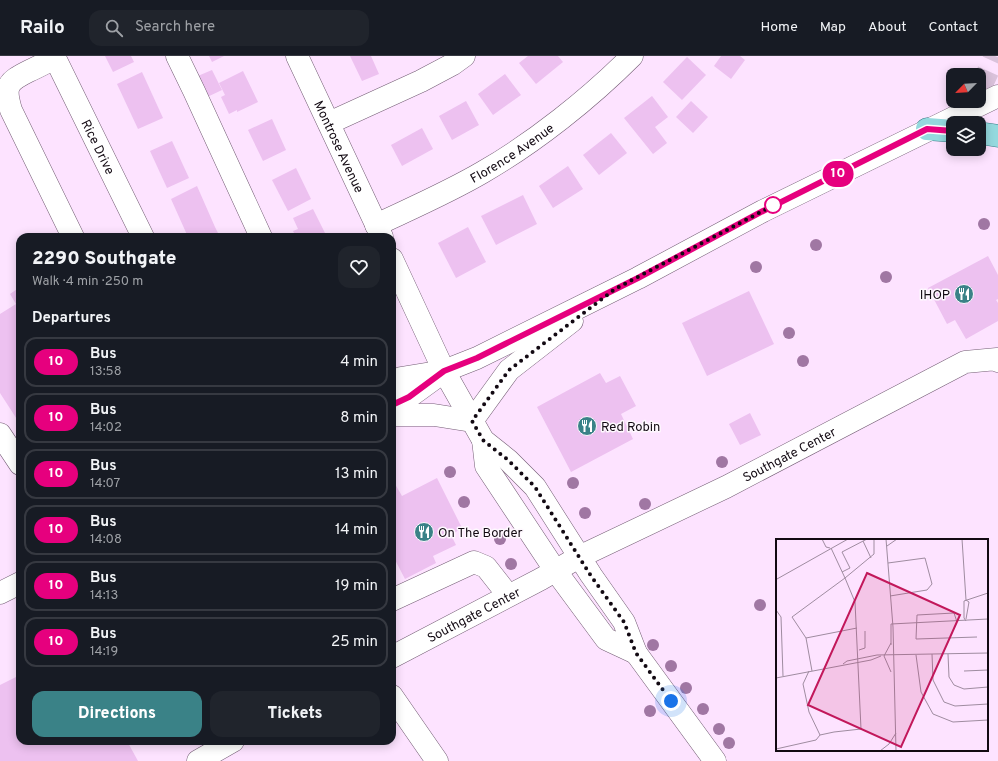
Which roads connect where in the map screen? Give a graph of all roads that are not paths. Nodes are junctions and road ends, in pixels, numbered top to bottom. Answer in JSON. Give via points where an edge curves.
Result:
{"nodes":[{"id":1,"x":177,"y":56,"type":"edge"},
{"id":2,"x":297,"y":56,"type":"edge"},
{"id":3,"x":464,"y":56,"type":"edge"},
{"id":4,"x":632,"y":56,"type":"edge"},
{"id":5,"x":55,"y":57,"type":"edge"},
{"id":6,"x":998,"y":96,"type":"edge"},
{"id":7,"x":329,"y":123,"type":"junction"},
{"id":8,"x":927,"y":129,"type":"junction"},
{"id":9,"x":946,"y":130,"type":"edge"},
{"id":10,"x":986,"y":134,"type":"edge"},
{"id":11,"x":998,"y":136,"type":"edge"},
{"id":12,"x":379,"y":231,"type":"edge"},
{"id":13,"x":70,"y":233,"type":"edge"},
{"id":14,"x":141,"y":233,"type":"edge"},
{"id":15,"x":259,"y":233,"type":"edge"},
{"id":16,"x":396,"y":268,"type":"edge"},
{"id":17,"x":615,"y":289,"type":"junction"},
{"id":18,"x":998,"y":361,"type":"edge"},
{"id":19,"x":444,"y":371,"type":"junction"},
{"id":20,"x":396,"y":380,"type":"edge"},
{"id":21,"x":396,"y":403,"type":"edge"},
{"id":22,"x":396,"y":415,"type":"edge"},
{"id":23,"x":472,"y":421,"type":"junction"},
{"id":24,"x":0,"y":434,"type":"edge"},
{"id":25,"x":483,"y":440,"type":"junction"},
{"id":26,"x":16,"y":458,"type":"edge"},
{"id":27,"x":579,"y":557,"type":"junction"},
{"id":28,"x":555,"y":570,"type":"junction"},
{"id":29,"x":16,"y":585,"type":"edge"},
{"id":30,"x":0,"y":593,"type":"edge"},
{"id":31,"x":508,"y":595,"type":"junction"},
{"id":32,"x":396,"y":598,"type":"edge"},
{"id":33,"x":636,"y":653,"type":"junction"},
{"id":34,"x":396,"y":655,"type":"edge"},
{"id":35,"x":396,"y":702,"type":"edge"},
{"id":36,"x":226,"y":745,"type":"edge"},
{"id":37,"x":198,"y":761,"type":"edge"},
{"id":38,"x":437,"y":761,"type":"edge"},
{"id":39,"x":715,"y":761,"type":"edge"}],
"edges":[{"from":1,"to":15,"type":"street"},
{"from":2,"to":7,"type":"street","name":"Montrose Avenue"},
{"from":3,"to":7,"type":"street","via":[[421,80]]},
{"from":4,"to":12,"type":"street","name":"Florence Avenue","via":[[598,88],[535,139]]},
{"from":5,"to":13,"type":"street","via":[[13,79],[8,86],[7,97]]},
{"from":5,"to":14,"type":"street","name":"Rice Drive"},
{"from":6,"to":8,"type":"street"},
{"from":7,"to":12,"type":"street","name":"Montrose Avenue"},
{"from":8,"to":9,"type":"main road"},
{"from":8,"to":17,"type":"street"},
{"from":10,"to":11,"type":"main road"},
{"from":16,"to":19,"type":"street"},
{"from":17,"to":19,"type":"street","via":[[477,358]]},
{"from":17,"to":23,"type":"street","via":[[509,370]]},
{"from":18,"to":27,"type":"street","name":"Southgate Center","via":[[997,359],[965,362],[726,488]]},
{"from":19,"to":20,"type":"street"},
{"from":19,"to":21,"type":"street","via":[[409,397]]},
{"from":19,"to":23,"type":"street"},
{"from":22,"to":23,"type":"street","via":[[434,415]]},
{"from":23,"to":25,"type":"street"},
{"from":24,"to":26,"type":"street"},
{"from":25,"to":27,"type":"street","via":[[535,487]]},
{"from":25,"to":28,"type":"street","via":[[486,466]]},
{"from":27,"to":28,"type":"street","name":"Southgate Center"},
{"from":27,"to":33,"type":"street","via":[[624,622]]},
{"from":28,"to":31,"type":"street","name":"Southgate Center"},
{"from":28,"to":33,"type":"street","via":[[606,639]]},
{"from":29,"to":30,"type":"street"},
{"from":31,"to":32,"type":"street","via":[[486,567],[474,562]]},
{"from":31,"to":34,"type":"street","name":"Southgate Center"},
{"from":33,"to":39,"type":"street"},
{"from":35,"to":38,"type":"street"},
{"from":36,"to":37,"type":"street"}]}
